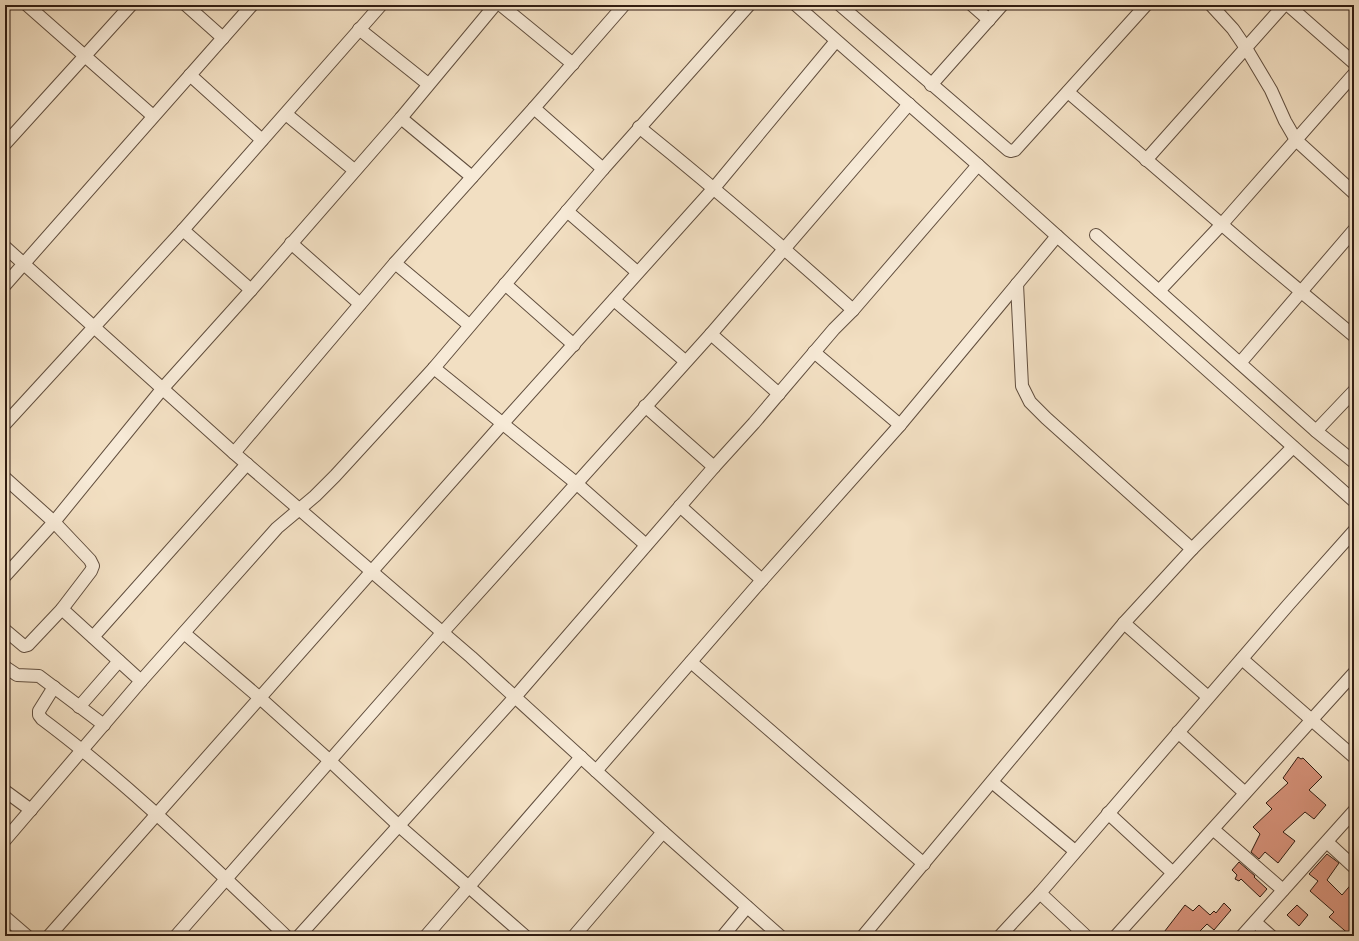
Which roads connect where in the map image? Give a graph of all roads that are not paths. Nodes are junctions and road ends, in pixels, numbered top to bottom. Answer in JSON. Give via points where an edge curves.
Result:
{"nodes":[{"id":1,"x":27,"y":5,"type":"edge"},
{"id":2,"x":131,"y":5,"type":"edge"},
{"id":3,"x":186,"y":5,"type":"edge"},
{"id":4,"x":252,"y":5,"type":"edge"},
{"id":5,"x":381,"y":5,"type":"edge"},
{"id":6,"x":496,"y":5,"type":"edge"},
{"id":7,"x":501,"y":5,"type":"edge"},
{"id":8,"x":624,"y":5,"type":"edge"},
{"id":9,"x":749,"y":5,"type":"edge"},
{"id":10,"x":796,"y":5,"type":"edge"},
{"id":11,"x":840,"y":5,"type":"edge"},
{"id":12,"x":972,"y":5,"type":"edge"},
{"id":13,"x":1002,"y":5,"type":"edge"},
{"id":14,"x":1146,"y":5,"type":"edge"},
{"id":15,"x":1211,"y":5,"type":"edge"},
{"id":16,"x":1284,"y":5,"type":"edge"},
{"id":17,"x":1288,"y":5,"type":"edge"},
{"id":18,"x":989,"y":20,"type":"junction"},
{"id":19,"x":359,"y":29,"type":"junction"},
{"id":20,"x":223,"y":38,"type":"junction"},
{"id":21,"x":836,"y":41,"type":"junction"},
{"id":22,"x":1246,"y":48,"type":"junction"},
{"id":23,"x":85,"y":56,"type":"junction"},
{"id":24,"x":573,"y":64,"type":"junction"},
{"id":25,"x":1354,"y":64,"type":"edge"},
{"id":26,"x":1354,"y":74,"type":"edge"},
{"id":27,"x":190,"y":76,"type":"junction"},
{"id":28,"x":428,"y":84,"type":"junction"},
{"id":29,"x":931,"y":85,"type":"junction"},
{"id":30,"x":1068,"y":92,"type":"junction"},
{"id":31,"x":910,"y":104,"type":"junction"},
{"id":32,"x":534,"y":108,"type":"junction"},
{"id":33,"x":286,"y":114,"type":"junction"},
{"id":34,"x":153,"y":116,"type":"junction"},
{"id":35,"x":401,"y":118,"type":"junction"},
{"id":36,"x":640,"y":127,"type":"junction"},
{"id":37,"x":262,"y":140,"type":"junction"},
{"id":38,"x":1296,"y":140,"type":"junction"},
{"id":39,"x":5,"y":144,"type":"edge"},
{"id":40,"x":1146,"y":160,"type":"junction"},
{"id":41,"x":978,"y":164,"type":"junction"},
{"id":42,"x":603,"y":169,"type":"junction"},
{"id":43,"x":354,"y":170,"type":"junction"},
{"id":44,"x":472,"y":177,"type":"junction"},
{"id":45,"x":714,"y":188,"type":"junction"},
{"id":46,"x":1354,"y":193,"type":"edge"},
{"id":47,"x":567,"y":211,"type":"junction"},
{"id":48,"x":1222,"y":224,"type":"junction"},
{"id":49,"x":183,"y":230,"type":"junction"},
{"id":50,"x":1354,"y":230,"type":"edge"},
{"id":51,"x":1096,"y":235,"type":"dead end"},
{"id":52,"x":1057,"y":236,"type":"junction"},
{"id":53,"x":292,"y":243,"type":"junction"},
{"id":54,"x":5,"y":247,"type":"edge"},
{"id":55,"x":784,"y":248,"type":"junction"},
{"id":56,"x":395,"y":262,"type":"junction"},
{"id":57,"x":24,"y":264,"type":"junction"},
{"id":58,"x":638,"y":272,"type":"junction"},
{"id":59,"x":505,"y":284,"type":"junction"},
{"id":60,"x":1018,"y":284,"type":"junction"},
{"id":61,"x":5,"y":285,"type":"edge"},
{"id":62,"x":251,"y":290,"type":"junction"},
{"id":63,"x":1159,"y":291,"type":"junction"},
{"id":64,"x":1301,"y":291,"type":"junction"},
{"id":65,"x":614,"y":300,"type":"junction"},
{"id":66,"x":360,"y":304,"type":"junction"},
{"id":67,"x":853,"y":310,"type":"junction"},
{"id":68,"x":469,"y":325,"type":"junction"},
{"id":69,"x":94,"y":326,"type":"junction"},
{"id":70,"x":711,"y":334,"type":"junction"},
{"id":71,"x":1354,"y":336,"type":"edge"},
{"id":72,"x":574,"y":345,"type":"junction"},
{"id":73,"x":814,"y":352,"type":"junction"},
{"id":74,"x":685,"y":361,"type":"junction"},
{"id":75,"x":1240,"y":363,"type":"junction"},
{"id":76,"x":434,"y":368,"type":"junction"},
{"id":77,"x":163,"y":388,"type":"junction"},
{"id":78,"x":1354,"y":391,"type":"edge"},
{"id":79,"x":779,"y":394,"type":"junction"},
{"id":80,"x":645,"y":406,"type":"junction"},
{"id":81,"x":503,"y":423,"type":"junction"},
{"id":82,"x":5,"y":424,"type":"edge"},
{"id":83,"x":900,"y":425,"type":"junction"},
{"id":84,"x":1316,"y":431,"type":"junction"},
{"id":85,"x":1293,"y":447,"type":"junction"},
{"id":86,"x":234,"y":453,"type":"junction"},
{"id":87,"x":1354,"y":462,"type":"edge"},
{"id":88,"x":247,"y":464,"type":"junction"},
{"id":89,"x":714,"y":467,"type":"junction"},
{"id":90,"x":5,"y":478,"type":"edge"},
{"id":91,"x":576,"y":483,"type":"junction"},
{"id":92,"x":1354,"y":501,"type":"edge"},
{"id":93,"x":680,"y":506,"type":"junction"},
{"id":94,"x":299,"y":508,"type":"junction"},
{"id":95,"x":54,"y":522,"type":"junction"},
{"id":96,"x":1354,"y":531,"type":"edge"},
{"id":97,"x":646,"y":545,"type":"junction"},
{"id":98,"x":1192,"y":549,"type":"junction"},
{"id":99,"x":372,"y":572,"type":"junction"},
{"id":100,"x":5,"y":576,"type":"edge"},
{"id":101,"x":762,"y":580,"type":"junction"},
{"id":102,"x":62,"y":609,"type":"junction"},
{"id":103,"x":1124,"y":623,"type":"junction"},
{"id":104,"x":184,"y":633,"type":"junction"},
{"id":105,"x":442,"y":633,"type":"junction"},
{"id":106,"x":7,"y":637,"type":"edge"},
{"id":107,"x":93,"y":637,"type":"junction"},
{"id":108,"x":1242,"y":659,"type":"junction"},
{"id":109,"x":119,"y":660,"type":"junction"},
{"id":110,"x":690,"y":662,"type":"junction"},
{"id":111,"x":5,"y":667,"type":"edge"},
{"id":112,"x":1354,"y":673,"type":"edge"},
{"id":113,"x":141,"y":681,"type":"junction"},
{"id":114,"x":54,"y":687,"type":"junction"},
{"id":115,"x":515,"y":697,"type":"junction"},
{"id":116,"x":1208,"y":697,"type":"junction"},
{"id":117,"x":260,"y":698,"type":"junction"},
{"id":118,"x":79,"y":707,"type":"junction"},
{"id":119,"x":1312,"y":720,"type":"junction"},
{"id":120,"x":104,"y":725,"type":"junction"},
{"id":121,"x":1178,"y":732,"type":"junction"},
{"id":122,"x":83,"y":750,"type":"junction"},
{"id":123,"x":1354,"y":757,"type":"edge"},
{"id":124,"x":581,"y":758,"type":"junction"},
{"id":125,"x":330,"y":761,"type":"junction"},
{"id":126,"x":596,"y":771,"type":"junction"},
{"id":127,"x":992,"y":782,"type":"junction"},
{"id":128,"x":5,"y":791,"type":"edge"},
{"id":129,"x":1245,"y":793,"type":"junction"},
{"id":130,"x":31,"y":810,"type":"junction"},
{"id":131,"x":1354,"y":811,"type":"edge"},
{"id":132,"x":1108,"y":813,"type":"junction"},
{"id":133,"x":157,"y":815,"type":"junction"},
{"id":134,"x":398,"y":825,"type":"junction"},
{"id":135,"x":1214,"y":830,"type":"junction"},
{"id":136,"x":663,"y":832,"type":"junction"},
{"id":137,"x":5,"y":839,"type":"edge"},
{"id":138,"x":1327,"y":842,"type":"junction"},
{"id":139,"x":1075,"y":851,"type":"junction"},
{"id":140,"x":924,"y":864,"type":"junction"},
{"id":141,"x":1354,"y":867,"type":"edge"},
{"id":142,"x":1173,"y":873,"type":"junction"},
{"id":143,"x":226,"y":879,"type":"junction"},
{"id":144,"x":469,"y":886,"type":"junction"},
{"id":145,"x":1283,"y":890,"type":"junction"},
{"id":146,"x":1040,"y":893,"type":"junction"},
{"id":147,"x":748,"y":907,"type":"junction"},
{"id":148,"x":5,"y":917,"type":"edge"},
{"id":149,"x":1255,"y":922,"type":"junction"},
{"id":150,"x":27,"y":936,"type":"edge"},
{"id":151,"x":49,"y":936,"type":"edge"},
{"id":152,"x":176,"y":936,"type":"edge"},
{"id":153,"x":286,"y":936,"type":"edge"},
{"id":154,"x":299,"y":936,"type":"edge"},
{"id":155,"x":426,"y":936,"type":"edge"},
{"id":156,"x":525,"y":936,"type":"edge"},
{"id":157,"x":574,"y":936,"type":"edge"},
{"id":158,"x":723,"y":936,"type":"edge"},
{"id":159,"x":780,"y":936,"type":"edge"},
{"id":160,"x":863,"y":936,"type":"edge"},
{"id":161,"x":1000,"y":936,"type":"edge"},
{"id":162,"x":1086,"y":936,"type":"edge"},
{"id":163,"x":1116,"y":936,"type":"edge"},
{"id":164,"x":1242,"y":936,"type":"edge"},
{"id":165,"x":1271,"y":936,"type":"edge"}],
"edges":[{"from":1,"to":23,"type":"street"},
{"from":2,"to":23,"type":"street"},
{"from":3,"to":20,"type":"street"},
{"from":4,"to":20,"type":"street"},
{"from":5,"to":19,"type":"street"},
{"from":6,"to":28,"type":"street"},
{"from":7,"to":24,"type":"street"},
{"from":8,"to":24,"type":"street"},
{"from":9,"to":36,"type":"street"},
{"from":10,"to":21,"type":"street"},
{"from":11,"to":29,"type":"street"},
{"from":12,"to":18,"type":"street"},
{"from":13,"to":18,"type":"street"},
{"from":14,"to":30,"type":"street"},
{"from":15,"to":22,"type":"street"},
{"from":16,"to":22,"type":"street"},
{"from":17,"to":25,"type":"street"},
{"from":18,"to":29,"type":"street"},
{"from":19,"to":28,"type":"street"},
{"from":19,"to":33,"type":"street"},
{"from":20,"to":27,"type":"street"},
{"from":21,"to":31,"type":"street"},
{"from":21,"to":45,"type":"street"},
{"from":22,"to":38,"type":"street","via":[[1268,83],[1284,121]]},
{"from":22,"to":40,"type":"street"},
{"from":23,"to":34,"type":"street"},
{"from":23,"to":39,"type":"street"},
{"from":24,"to":32,"type":"street"},
{"from":26,"to":38,"type":"street"},
{"from":27,"to":34,"type":"street"},
{"from":27,"to":37,"type":"street"},
{"from":28,"to":35,"type":"street"},
{"from":29,"to":30,"type":"street","via":[[1011,151],[1015,150]]},
{"from":30,"to":40,"type":"street"},
{"from":31,"to":41,"type":"street"},
{"from":31,"to":55,"type":"street"},
{"from":32,"to":42,"type":"street"},
{"from":32,"to":44,"type":"street"},
{"from":33,"to":37,"type":"street"},
{"from":33,"to":43,"type":"street"},
{"from":34,"to":57,"type":"street"},
{"from":35,"to":43,"type":"street"},
{"from":35,"to":44,"type":"street"},
{"from":36,"to":42,"type":"street"},
{"from":36,"to":45,"type":"street"},
{"from":37,"to":49,"type":"street"},
{"from":38,"to":46,"type":"street"},
{"from":38,"to":48,"type":"street"},
{"from":40,"to":48,"type":"street"},
{"from":41,"to":52,"type":"street"},
{"from":41,"to":67,"type":"street"},
{"from":42,"to":47,"type":"street"},
{"from":43,"to":53,"type":"street"},
{"from":44,"to":56,"type":"street"},
{"from":45,"to":55,"type":"street"},
{"from":45,"to":58,"type":"street"},
{"from":47,"to":58,"type":"street"},
{"from":47,"to":59,"type":"street"},
{"from":48,"to":63,"type":"street"},
{"from":48,"to":64,"type":"street"},
{"from":49,"to":62,"type":"street"},
{"from":49,"to":69,"type":"street"},
{"from":50,"to":64,"type":"street"},
{"from":51,"to":63,"type":"street"},
{"from":52,"to":60,"type":"street"},
{"from":52,"to":85,"type":"street"},
{"from":53,"to":62,"type":"street"},
{"from":53,"to":66,"type":"street"},
{"from":54,"to":57,"type":"street"},
{"from":55,"to":67,"type":"street"},
{"from":55,"to":70,"type":"street"},
{"from":56,"to":66,"type":"street"},
{"from":56,"to":68,"type":"street"},
{"from":57,"to":61,"type":"street"},
{"from":57,"to":69,"type":"street"},
{"from":58,"to":65,"type":"street"},
{"from":59,"to":68,"type":"street"},
{"from":59,"to":72,"type":"street"},
{"from":60,"to":83,"type":"street"},
{"from":60,"to":98,"type":"street","via":[[1022,386],[1030,402]]},
{"from":62,"to":77,"type":"street"},
{"from":63,"to":75,"type":"street"},
{"from":64,"to":71,"type":"street"},
{"from":64,"to":75,"type":"street"},
{"from":65,"to":72,"type":"street"},
{"from":65,"to":74,"type":"street"},
{"from":66,"to":86,"type":"street"},
{"from":67,"to":73,"type":"street"},
{"from":68,"to":76,"type":"street"},
{"from":69,"to":77,"type":"street"},
{"from":69,"to":82,"type":"street"},
{"from":70,"to":74,"type":"street"},
{"from":70,"to":79,"type":"street"},
{"from":72,"to":81,"type":"street"},
{"from":73,"to":79,"type":"street"},
{"from":73,"to":83,"type":"street"},
{"from":74,"to":80,"type":"street"},
{"from":75,"to":84,"type":"street"},
{"from":76,"to":81,"type":"street"},
{"from":76,"to":94,"type":"street","via":[[335,476]]},
{"from":77,"to":86,"type":"street"},
{"from":77,"to":95,"type":"street"},
{"from":78,"to":84,"type":"street"},
{"from":79,"to":89,"type":"street"},
{"from":80,"to":89,"type":"street"},
{"from":80,"to":91,"type":"street"},
{"from":81,"to":91,"type":"street"},
{"from":81,"to":99,"type":"street"},
{"from":83,"to":101,"type":"street"},
{"from":84,"to":87,"type":"street"},
{"from":85,"to":92,"type":"street"},
{"from":85,"to":98,"type":"street"},
{"from":86,"to":88,"type":"street"},
{"from":88,"to":94,"type":"street"},
{"from":88,"to":107,"type":"street"},
{"from":89,"to":93,"type":"street"},
{"from":90,"to":95,"type":"street"},
{"from":91,"to":97,"type":"street"},
{"from":91,"to":105,"type":"street"},
{"from":93,"to":97,"type":"street"},
{"from":93,"to":101,"type":"street"},
{"from":94,"to":99,"type":"street"},
{"from":94,"to":104,"type":"street","via":[[277,528]]},
{"from":95,"to":100,"type":"street"},
{"from":95,"to":102,"type":"street","via":[[93,566]]},
{"from":96,"to":108,"type":"street"},
{"from":97,"to":115,"type":"street"},
{"from":98,"to":103,"type":"street"},
{"from":99,"to":105,"type":"street"},
{"from":99,"to":117,"type":"street"},
{"from":101,"to":110,"type":"street"},
{"from":102,"to":106,"type":"street","via":[[26,646]]},
{"from":102,"to":107,"type":"street"},
{"from":103,"to":116,"type":"street"},
{"from":103,"to":127,"type":"street"},
{"from":104,"to":113,"type":"street"},
{"from":104,"to":117,"type":"street"},
{"from":105,"to":115,"type":"street"},
{"from":105,"to":125,"type":"street"},
{"from":107,"to":109,"type":"street"},
{"from":108,"to":116,"type":"street"},
{"from":108,"to":119,"type":"street"},
{"from":109,"to":113,"type":"street"},
{"from":109,"to":118,"type":"street"},
{"from":110,"to":126,"type":"street"},
{"from":110,"to":140,"type":"street"},
{"from":111,"to":114,"type":"street","via":[[17,675],[39,676]]},
{"from":112,"to":119,"type":"street"},
{"from":113,"to":120,"type":"street"},
{"from":114,"to":118,"type":"street"},
{"from":114,"to":122,"type":"street","via":[[39,715]]},
{"from":115,"to":124,"type":"street"},
{"from":115,"to":134,"type":"street"},
{"from":116,"to":121,"type":"street"},
{"from":117,"to":125,"type":"street"},
{"from":117,"to":133,"type":"street"},
{"from":118,"to":120,"type":"street"},
{"from":119,"to":123,"type":"street"},
{"from":119,"to":129,"type":"street"},
{"from":120,"to":122,"type":"street"},
{"from":121,"to":129,"type":"street"},
{"from":121,"to":132,"type":"street"},
{"from":122,"to":130,"type":"street"},
{"from":122,"to":133,"type":"street"},
{"from":124,"to":126,"type":"street"},
{"from":124,"to":144,"type":"street"},
{"from":125,"to":134,"type":"street"},
{"from":125,"to":143,"type":"street"},
{"from":126,"to":136,"type":"street"},
{"from":127,"to":139,"type":"street"},
{"from":127,"to":140,"type":"street"},
{"from":128,"to":130,"type":"street"},
{"from":129,"to":135,"type":"street"},
{"from":130,"to":137,"type":"street"},
{"from":131,"to":138,"type":"street"},
{"from":132,"to":139,"type":"street"},
{"from":132,"to":142,"type":"street"},
{"from":133,"to":143,"type":"street"},
{"from":133,"to":151,"type":"street"},
{"from":134,"to":144,"type":"street"},
{"from":134,"to":154,"type":"street"},
{"from":135,"to":142,"type":"street"},
{"from":135,"to":145,"type":"street"},
{"from":136,"to":147,"type":"street"},
{"from":136,"to":157,"type":"street"},
{"from":138,"to":141,"type":"street"},
{"from":138,"to":145,"type":"street"},
{"from":139,"to":146,"type":"street"},
{"from":140,"to":160,"type":"street"},
{"from":142,"to":163,"type":"street"},
{"from":143,"to":152,"type":"street"},
{"from":143,"to":153,"type":"street"},
{"from":144,"to":155,"type":"street"},
{"from":144,"to":156,"type":"street"},
{"from":145,"to":149,"type":"street"},
{"from":146,"to":161,"type":"street"},
{"from":146,"to":162,"type":"street"},
{"from":147,"to":158,"type":"street"},
{"from":147,"to":159,"type":"street"},
{"from":148,"to":150,"type":"street"},
{"from":149,"to":164,"type":"street"},
{"from":149,"to":165,"type":"street"}]}
